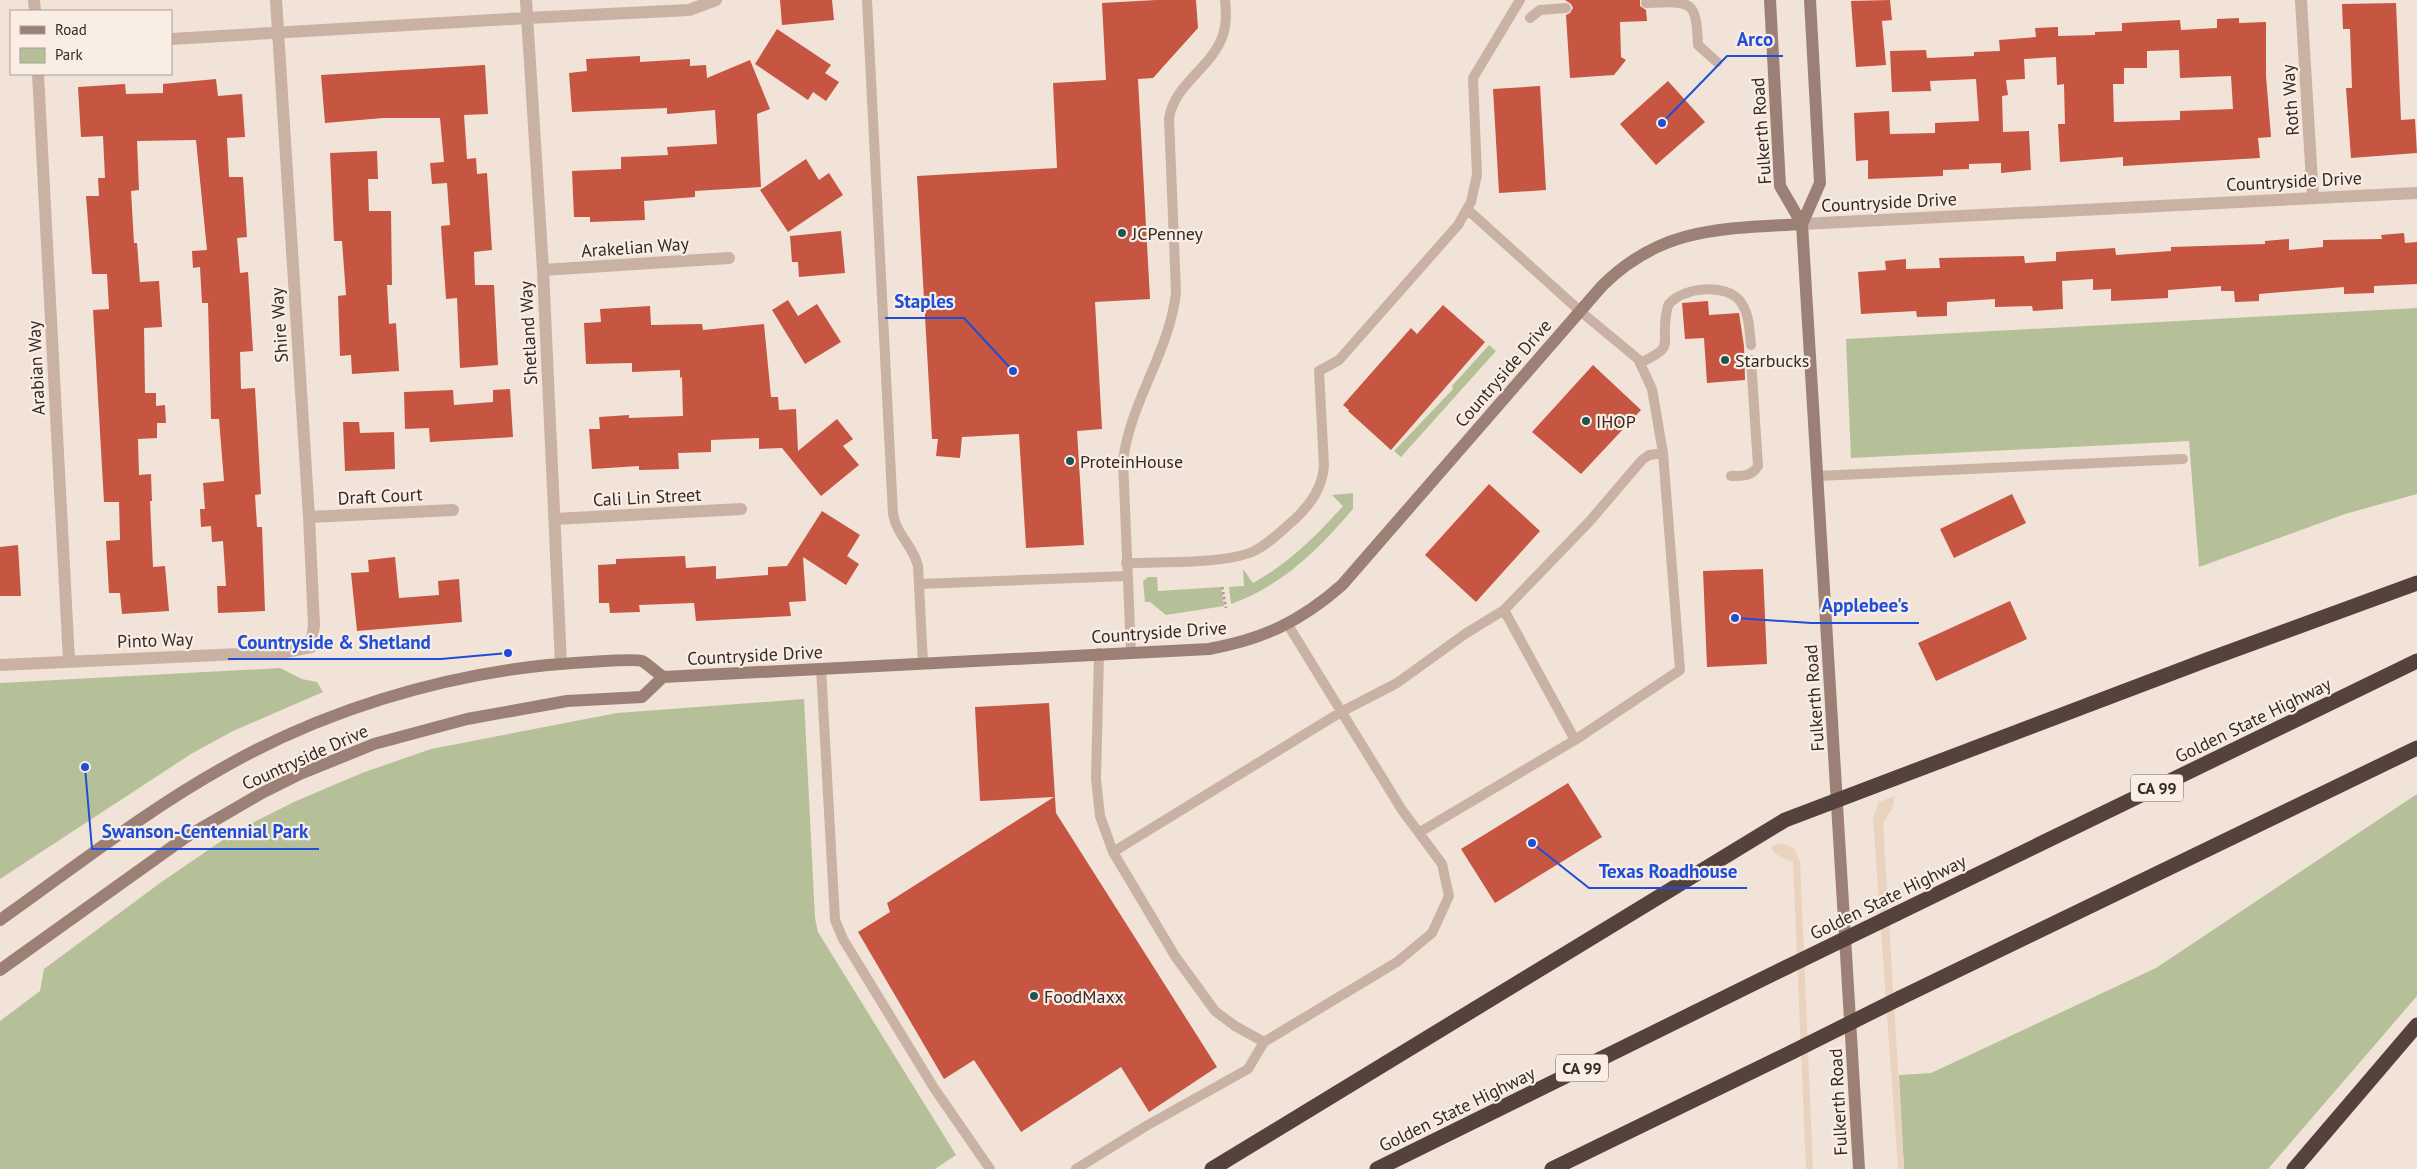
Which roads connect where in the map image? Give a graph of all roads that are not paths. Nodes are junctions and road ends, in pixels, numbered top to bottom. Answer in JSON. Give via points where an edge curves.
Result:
{"nodes":[{"id":1,"x":276,"y":0,"type":"edge"},
{"id":2,"x":526,"y":0,"type":"edge"},
{"id":3,"x":716,"y":0,"type":"edge"},
{"id":4,"x":867,"y":0,"type":"edge"},
{"id":5,"x":1225,"y":0,"type":"edge"},
{"id":6,"x":1520,"y":0,"type":"edge"},
{"id":7,"x":1770,"y":0,"type":"edge"},
{"id":8,"x":1810,"y":0,"type":"edge"},
{"id":9,"x":2301,"y":0,"type":"edge"},
{"id":10,"x":1646,"y":3,"type":"dead end"},
{"id":11,"x":1566,"y":8,"type":"dead end"},
{"id":12,"x":527,"y":18,"type":"junction"},
{"id":13,"x":1530,"y":18,"type":"dead end"},
{"id":14,"x":278,"y":34,"type":"junction"},
{"id":15,"x":172,"y":40,"type":"edge"},
{"id":16,"x":1717,"y":62,"type":"dead end"},
{"id":17,"x":38,"y":75,"type":"edge"},
{"id":18,"x":2417,"y":193,"type":"edge"},
{"id":19,"x":2313,"y":198,"type":"junction"},
{"id":20,"x":1468,"y":210,"type":"junction"},
{"id":21,"x":1802,"y":224,"type":"junction"},
{"id":22,"x":728,"y":258,"type":"dead end"},
{"id":23,"x":543,"y":270,"type":"junction"},
{"id":24,"x":1580,"y":311,"type":"junction"},
{"id":25,"x":1750,"y":345,"type":"dead end"},
{"id":26,"x":1751,"y":360,"type":"dead end"},
{"id":27,"x":1640,"y":363,"type":"junction"},
{"id":28,"x":1663,"y":453,"type":"junction"},
{"id":29,"x":2183,"y":459,"type":"dead end"},
{"id":30,"x":1731,"y":476,"type":"dead end"},
{"id":31,"x":1818,"y":476,"type":"junction"},
{"id":32,"x":741,"y":509,"type":"dead end"},
{"id":33,"x":453,"y":510,"type":"dead end"},
{"id":34,"x":309,"y":517,"type":"junction"},
{"id":35,"x":555,"y":519,"type":"junction"},
{"id":36,"x":1126,"y":563,"type":"junction"},
{"id":37,"x":1126,"y":576,"type":"junction"},
{"id":38,"x":2417,"y":583,"type":"edge"},
{"id":39,"x":920,"y":584,"type":"junction"},
{"id":40,"x":1504,"y":610,"type":"junction"},
{"id":41,"x":1288,"y":625,"type":"junction"},
{"id":42,"x":311,"y":647,"type":"joint"},
{"id":43,"x":1100,"y":653,"type":"junction"},
{"id":44,"x":1131,"y":653,"type":"junction"},
{"id":45,"x":68,"y":661,"type":"junction"},
{"id":46,"x":2417,"y":661,"type":"edge"},
{"id":47,"x":923,"y":663,"type":"junction"},
{"id":48,"x":561,"y":664,"type":"junction"},
{"id":49,"x":0,"y":665,"type":"edge"},
{"id":50,"x":821,"y":668,"type":"junction"},
{"id":51,"x":663,"y":677,"type":"junction"},
{"id":52,"x":1340,"y":712,"type":"junction"},
{"id":53,"x":1575,"y":740,"type":"junction"},
{"id":54,"x":2417,"y":748,"type":"edge"},
{"id":55,"x":1838,"y":800,"type":"junction"},
{"id":56,"x":1420,"y":832,"type":"junction"},
{"id":57,"x":1113,"y":852,"type":"junction"},
{"id":58,"x":0,"y":920,"type":"edge"},
{"id":59,"x":0,"y":970,"type":"edge"},
{"id":60,"x":2417,"y":1025,"type":"edge"},
{"id":61,"x":1264,"y":1042,"type":"junction"},
{"id":62,"x":990,"y":1169,"type":"edge"},
{"id":63,"x":1076,"y":1169,"type":"edge"},
{"id":64,"x":1212,"y":1169,"type":"edge"},
{"id":65,"x":1378,"y":1169,"type":"edge"},
{"id":66,"x":1552,"y":1169,"type":"edge"},
{"id":67,"x":1859,"y":1169,"type":"edge"},
{"id":68,"x":2294,"y":1169,"type":"edge"}],
"edges":[{"from":1,"to":14,"type":"street","name":"Shire Way"},
{"from":2,"to":12,"type":"street","name":"Shetland Way"},
{"from":3,"to":12,"type":"street","via":[[689,10]]},
{"from":4,"to":39,"type":"lane","via":[[893,514],[896,529],[916,559]]},
{"from":5,"to":36,"type":"lane","via":[[1222,37],[1209,59],[1171,105],[1176,292],[1172,320],[1125,448]]},
{"from":6,"to":20,"type":"lane","via":[[1473,78],[1477,175]]},
{"from":7,"to":21,"type":"street","name":"Fulkerth Road","via":[[1780,186]]},
{"from":8,"to":21,"type":"street","name":"Fulkerth Road","via":[[1820,183]]},
{"from":9,"to":19,"type":"street","name":"Roth Way"},
{"from":10,"to":16,"type":"lane","via":[[1691,5],[1696,12],[1698,45]]},
{"from":11,"to":13,"type":"lane","via":[[1540,10]]},
{"from":12,"to":14,"type":"street"},
{"from":12,"to":23,"type":"street","name":"Shetland Way"},
{"from":14,"to":15,"type":"street"},
{"from":14,"to":34,"type":"street","name":"Shire Way"},
{"from":17,"to":45,"type":"street","name":"Arabian Way"},
{"from":18,"to":19,"type":"street","name":"Countryside Drive"},
{"from":19,"to":21,"type":"street","name":"Countryside Drive"},
{"from":20,"to":24,"type":"lane"},
{"from":20,"to":36,"type":"lane","via":[[1339,360],[1319,371],[1323,480],[1299,515],[1268,542],[1240,556]]},
{"from":21,"to":24,"type":"street","name":"Countryside Drive","via":[[1723,229],[1671,240],[1646,252],[1617,273]]},
{"from":21,"to":31,"type":"street","name":"Fulkerth Road"},
{"from":22,"to":23,"type":"street","name":"Arakelian Way"},
{"from":23,"to":35,"type":"street","name":"Shetland Way"},
{"from":24,"to":27,"type":"lane"},
{"from":24,"to":41,"type":"street","name":"Countryside Drive","via":[[1342,585],[1318,606]]},
{"from":25,"to":27,"type":"lane","via":[[1748,314],[1740,299],[1723,290],[1708,289],[1688,293],[1669,305],[1665,319],[1665,347],[1659,354]]},
{"from":26,"to":30,"type":"lane","via":[[1758,466],[1745,476]]},
{"from":27,"to":28,"type":"lane","via":[[1652,389]]},
{"from":28,"to":40,"type":"lane","via":[[1649,455],[1642,460],[1589,522]]},
{"from":28,"to":53,"type":"lane","via":[[1680,670]]},
{"from":29,"to":31,"type":"lane"},
{"from":31,"to":55,"type":"street","name":"Fulkerth Road"},
{"from":32,"to":35,"type":"street","name":"Cali Lin Street"},
{"from":33,"to":34,"type":"street","name":"Draft Court"},
{"from":34,"to":42,"type":"street","name":"Shire Way","via":[[314,625]]},
{"from":35,"to":48,"type":"street","name":"Shetland Way"},
{"from":36,"to":37,"type":"lane"},
{"from":37,"to":39,"type":"lane"},
{"from":37,"to":44,"type":"lane"},
{"from":38,"to":55,"type":"highway"},
{"from":39,"to":47,"type":"lane"},
{"from":40,"to":52,"type":"lane","via":[[1397,683]]},
{"from":40,"to":53,"type":"lane"},
{"from":41,"to":44,"type":"street","name":"Countryside Drive","via":[[1263,636],[1209,649]]},
{"from":41,"to":52,"type":"lane"},
{"from":42,"to":45,"type":"street","name":"Pinto Way","via":[[286,652]]},
{"from":43,"to":44,"type":"street","name":"Countryside Drive"},
{"from":43,"to":47,"type":"street","name":"Countryside Drive"},
{"from":43,"to":57,"type":"lane","via":[[1096,779],[1100,816]]},
{"from":45,"to":49,"type":"street","name":"Pinto Way"},
{"from":46,"to":65,"type":"highway","name":"Golden State Highway","number":"CA 99","bridge":true},
{"from":47,"to":50,"type":"street","name":"Countryside Drive"},
{"from":48,"to":51,"type":"street","name":"Countryside Drive","via":[[640,660]]},
{"from":48,"to":58,"type":"street","name":"Countryside Drive","via":[[503,671],[430,687],[336,717],[271,743],[228,764],[183,792]]},
{"from":50,"to":51,"type":"street","name":"Countryside Drive"},
{"from":50,"to":62,"type":"lane","via":[[835,920],[843,939],[934,1088]]},
{"from":51,"to":59,"type":"street","name":"Countryside Drive","via":[[642,697],[567,701],[467,719],[374,744],[309,770],[186,837]]},
{"from":52,"to":56,"type":"lane","via":[[1402,810]]},
{"from":52,"to":57,"type":"lane"},
{"from":53,"to":56,"type":"lane"},
{"from":54,"to":66,"type":"highway","bridge":true},
{"from":55,"to":64,"type":"highway","via":[[1804,812],[1762,833]]},
{"from":55,"to":67,"type":"street","name":"Fulkerth Road"},
{"from":56,"to":61,"type":"lane","via":[[1442,864],[1449,896],[1432,933],[1397,962]]},
{"from":57,"to":61,"type":"lane","via":[[1175,956],[1215,1011]]},
{"from":60,"to":68,"type":"highway"},
{"from":61,"to":63,"type":"lane","via":[[1248,1069]]}]}
